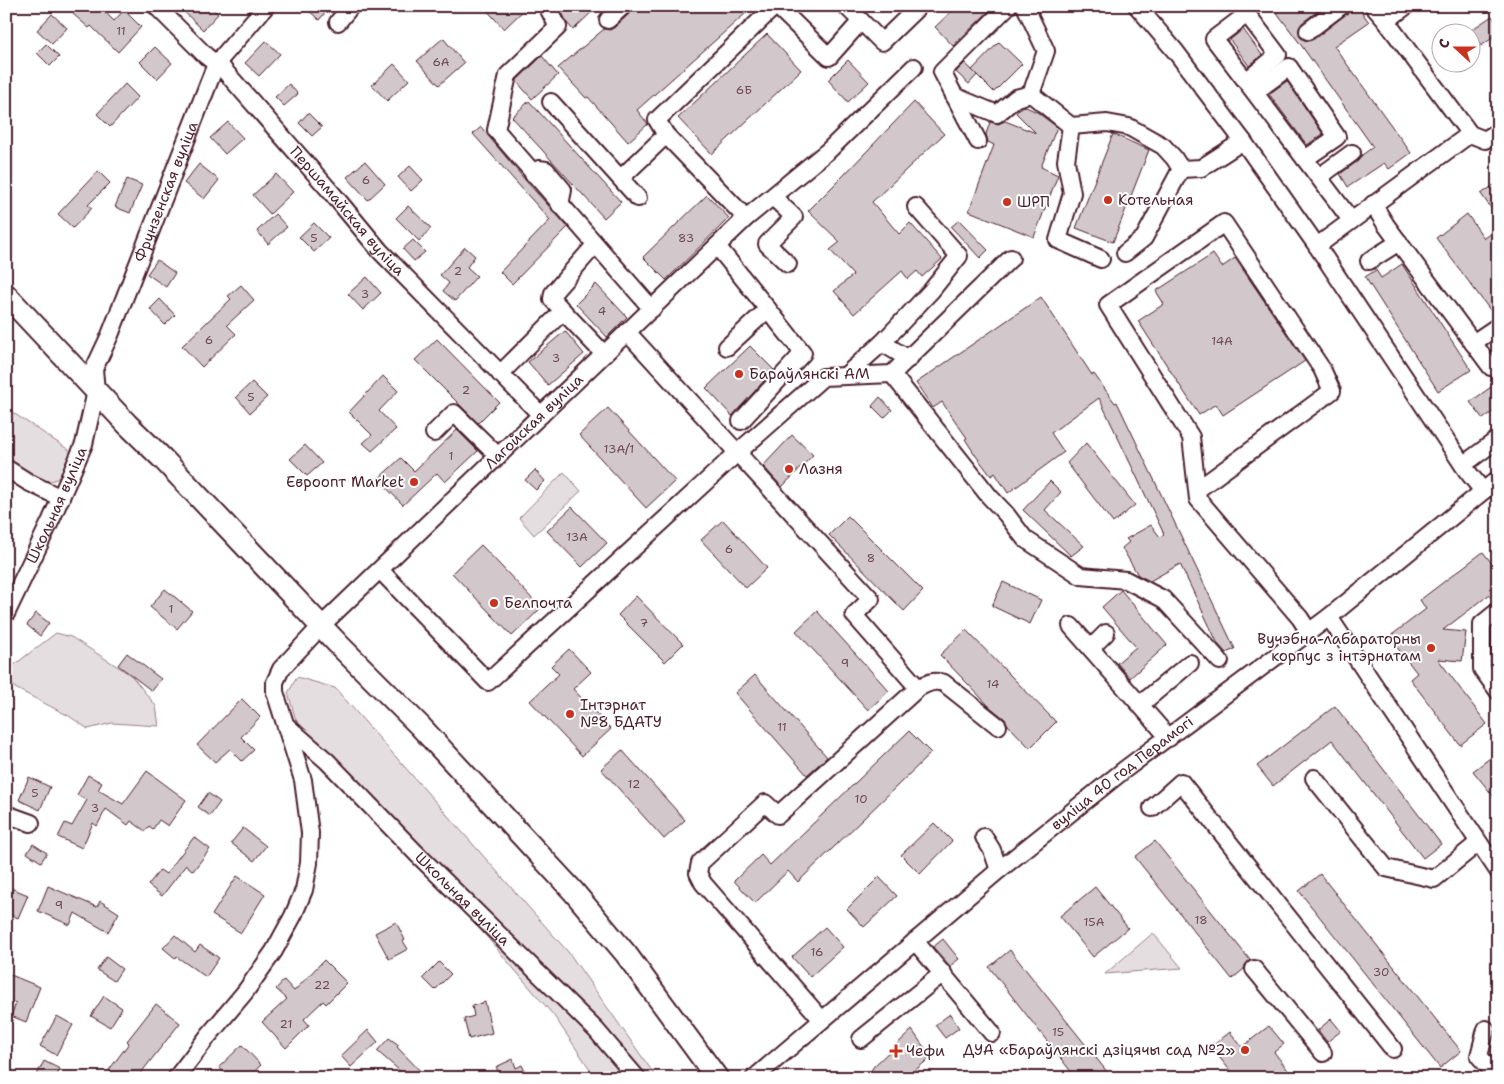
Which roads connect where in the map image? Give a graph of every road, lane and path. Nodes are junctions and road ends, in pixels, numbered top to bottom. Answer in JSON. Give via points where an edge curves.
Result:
{"nodes":[{"id":1,"x":156,"y":6,"type":"edge"},
{"id":2,"x":266,"y":6,"type":"edge"},
{"id":3,"x":351,"y":6,"type":"edge"},
{"id":4,"x":549,"y":6,"type":"edge"},
{"id":5,"x":623,"y":6,"type":"edge"},
{"id":6,"x":776,"y":6,"type":"edge"},
{"id":7,"x":846,"y":6,"type":"edge"},
{"id":8,"x":919,"y":6,"type":"edge"},
{"id":9,"x":1008,"y":6,"type":"edge"},
{"id":10,"x":1025,"y":6,"type":"edge"},
{"id":11,"x":1137,"y":6,"type":"edge"},
{"id":12,"x":1342,"y":6,"type":"edge"},
{"id":13,"x":1373,"y":6,"type":"edge"},
{"id":14,"x":1406,"y":6,"type":"edge"},
{"id":15,"x":608,"y":20,"type":"dead end"},
{"id":16,"x":1386,"y":21,"type":"junction"},
{"id":17,"x":338,"y":22,"type":"dead end"},
{"id":18,"x":861,"y":22,"type":"junction"},
{"id":19,"x":1308,"y":31,"type":"dead end"},
{"id":20,"x":216,"y":64,"type":"junction"},
{"id":21,"x":914,"y":67,"type":"dead end"},
{"id":22,"x":1030,"y":94,"type":"junction"},
{"id":23,"x":954,"y":96,"type":"junction"},
{"id":24,"x":552,"y":102,"type":"dead end"},
{"id":25,"x":1071,"y":126,"type":"junction"},
{"id":26,"x":1498,"y":131,"type":"edge"},
{"id":27,"x":1470,"y":134,"type":"junction"},
{"id":28,"x":666,"y":136,"type":"junction"},
{"id":29,"x":978,"y":141,"type":"dead end"},
{"id":30,"x":1243,"y":141,"type":"junction"},
{"id":31,"x":1352,"y":153,"type":"dead end"},
{"id":32,"x":1305,"y":159,"type":"junction"},
{"id":33,"x":1181,"y":169,"type":"junction"},
{"id":34,"x":621,"y":178,"type":"junction"},
{"id":35,"x":1319,"y":178,"type":"junction"},
{"id":36,"x":772,"y":196,"type":"junction"},
{"id":37,"x":638,"y":198,"type":"dead end"},
{"id":38,"x":1373,"y":204,"type":"junction"},
{"id":39,"x":916,"y":207,"type":"dead end"},
{"id":40,"x":746,"y":218,"type":"junction"},
{"id":41,"x":1351,"y":220,"type":"junction"},
{"id":42,"x":1399,"y":242,"type":"junction"},
{"id":43,"x":595,"y":245,"type":"junction"},
{"id":44,"x":717,"y":246,"type":"junction"},
{"id":45,"x":1316,"y":246,"type":"junction"},
{"id":46,"x":1126,"y":253,"type":"dead end"},
{"id":47,"x":1011,"y":258,"type":"dead end"},
{"id":48,"x":1101,"y":259,"type":"dead end"},
{"id":49,"x":1369,"y":261,"type":"dead end"},
{"id":50,"x":788,"y":264,"type":"dead end"},
{"id":51,"x":6,"y":294,"type":"edge"},
{"id":52,"x":652,"y":309,"type":"junction"},
{"id":53,"x":768,"y":309,"type":"junction"},
{"id":54,"x":563,"y":311,"type":"junction"},
{"id":55,"x":1498,"y":326,"type":"edge"},
{"id":56,"x":627,"y":332,"type":"junction"},
{"id":57,"x":882,"y":342,"type":"junction"},
{"id":58,"x":1473,"y":343,"type":"junction"},
{"id":59,"x":727,"y":347,"type":"dead end"},
{"id":60,"x":604,"y":354,"type":"junction"},
{"id":61,"x":909,"y":359,"type":"junction"},
{"id":62,"x":1491,"y":367,"type":"dead end"},
{"id":63,"x":500,"y":374,"type":"junction"},
{"id":64,"x":892,"y":374,"type":"junction"},
{"id":65,"x":845,"y":376,"type":"junction"},
{"id":66,"x":96,"y":391,"type":"junction"},
{"id":67,"x":541,"y":415,"type":"junction"},
{"id":68,"x":741,"y":421,"type":"dead end"},
{"id":69,"x":434,"y":432,"type":"dead end"},
{"id":70,"x":1498,"y":439,"type":"edge"},
{"id":71,"x":737,"y":453,"type":"junction"},
{"id":72,"x":498,"y":456,"type":"junction"},
{"id":73,"x":1463,"y":465,"type":"junction"},
{"id":74,"x":6,"y":468,"type":"edge"},
{"id":75,"x":1493,"y":484,"type":"edge"},
{"id":76,"x":1197,"y":490,"type":"junction"},
{"id":77,"x":61,"y":498,"type":"junction"},
{"id":78,"x":380,"y":570,"type":"junction"},
{"id":79,"x":1498,"y":611,"type":"edge"},
{"id":80,"x":6,"y":614,"type":"edge"},
{"id":81,"x":1329,"y":617,"type":"junction"},
{"id":82,"x":322,"y":625,"type":"junction"},
{"id":83,"x":1071,"y":626,"type":"dead end"},
{"id":84,"x":1309,"y":632,"type":"junction"},
{"id":85,"x":1106,"y":633,"type":"dead end"},
{"id":86,"x":1091,"y":648,"type":"junction"},
{"id":87,"x":1220,"y":661,"type":"dead end"},
{"id":88,"x":1190,"y":663,"type":"dead end"},
{"id":89,"x":918,"y":688,"type":"junction"},
{"id":90,"x":1498,"y":691,"type":"edge"},
{"id":91,"x":1141,"y":704,"type":"junction"},
{"id":92,"x":285,"y":724,"type":"junction"},
{"id":93,"x":998,"y":726,"type":"dead end"},
{"id":94,"x":1169,"y":738,"type":"junction"},
{"id":95,"x":1314,"y":778,"type":"dead end"},
{"id":96,"x":1152,"y":808,"type":"dead end"},
{"id":97,"x":6,"y":814,"type":"edge"},
{"id":98,"x":31,"y":823,"type":"dead end"},
{"id":99,"x":984,"y":837,"type":"dead end"},
{"id":100,"x":1478,"y":843,"type":"junction"},
{"id":101,"x":999,"y":870,"type":"junction"},
{"id":102,"x":1498,"y":872,"type":"edge"},
{"id":103,"x":915,"y":941,"type":"junction"},
{"id":104,"x":1254,"y":969,"type":"dead end"},
{"id":105,"x":942,"y":973,"type":"junction"},
{"id":106,"x":822,"y":1020,"type":"junction"},
{"id":107,"x":1486,"y":1029,"type":"dead end"},
{"id":108,"x":992,"y":1033,"type":"dead end"},
{"id":109,"x":861,"y":1039,"type":"dead end"},
{"id":110,"x":1393,"y":1049,"type":"dead end"},
{"id":111,"x":1323,"y":1053,"type":"dead end"},
{"id":112,"x":1493,"y":1072,"type":"dead end"},
{"id":113,"x":176,"y":1078,"type":"edge"},
{"id":114,"x":637,"y":1078,"type":"edge"},
{"id":115,"x":717,"y":1078,"type":"edge"},
{"id":116,"x":754,"y":1078,"type":"edge"}],
"edges":[{"from":1,"to":20,"type":"street","name":"Першамайская вуліца"},
{"from":2,"to":20,"type":"street","name":"Фрунзенская вуліца"},
{"from":3,"to":17,"type":"street"},
{"from":4,"to":43,"type":"street","via":[[558,27],[508,74],[496,130]]},
{"from":5,"to":15,"type":"street"},
{"from":6,"to":18,"type":"street","via":[[829,57]]},
{"from":6,"to":28,"type":"street","via":[[657,120]]},
{"from":7,"to":18,"type":"street"},
{"from":8,"to":18,"type":"street","via":[[882,42]]},
{"from":9,"to":23,"type":"street","via":[[942,72]]},
{"from":10,"to":22,"type":"street","via":[[1046,51]]},
{"from":11,"to":30,"type":"street"},
{"from":12,"to":19,"type":"street"},
{"from":13,"to":16,"type":"street"},
{"from":14,"to":16,"type":"street"},
{"from":16,"to":27,"type":"street"},
{"from":20,"to":63,"type":"street","name":"Першамайская вуліца","via":[[319,177],[380,251]]},
{"from":20,"to":66,"type":"street","name":"Фрунзенская вуліца","via":[[94,369]]},
{"from":21,"to":36,"type":"street","name":"Лагойская вуліца","via":[[829,150]]},
{"from":22,"to":23,"type":"street","via":[[1016,98],[997,114]]},
{"from":22,"to":25,"type":"street"},
{"from":23,"to":29,"type":"street"},
{"from":24,"to":34,"type":"street"},
{"from":25,"to":33,"type":"street","via":[[1107,123],[1129,128],[1163,146]]},
{"from":25,"to":48,"type":"street","via":[[1066,161],[1072,193],[1058,240]]},
{"from":26,"to":27,"type":"street","via":[[1485,140]]},
{"from":27,"to":38,"type":"street"},
{"from":28,"to":34,"type":"street"},
{"from":28,"to":40,"type":"street"},
{"from":30,"to":33,"type":"street","via":[[1201,168]]},
{"from":30,"to":45,"type":"street"},
{"from":31,"to":35,"type":"street"},
{"from":32,"to":32,"type":"street","via":[[1250,86],[1288,68],[1337,137]]},
{"from":32,"to":35,"type":"street"},
{"from":33,"to":46,"type":"street","via":[[1144,238]]},
{"from":34,"to":37,"type":"street"},
{"from":35,"to":41,"type":"street"},
{"from":36,"to":40,"type":"street","name":"Лагойская вуліца"},
{"from":36,"to":50,"type":"street","via":[[794,217],[767,244]]},
{"from":38,"to":41,"type":"street"},
{"from":38,"to":42,"type":"street"},
{"from":39,"to":57,"type":"street","via":[[959,256]]},
{"from":40,"to":44,"type":"street","name":"Лагойская вуліца"},
{"from":41,"to":45,"type":"street"},
{"from":42,"to":49,"type":"street"},
{"from":42,"to":58,"type":"street"},
{"from":43,"to":52,"type":"street"},
{"from":43,"to":54,"type":"street","via":[[553,293],[552,298]]},
{"from":44,"to":52,"type":"street","name":"Лагойская вуліца"},
{"from":44,"to":53,"type":"street"},
{"from":45,"to":73,"type":"street"},
{"from":47,"to":61,"type":"street"},
{"from":51,"to":66,"type":"main road"},
{"from":52,"to":56,"type":"street","name":"Лагойская вуліца"},
{"from":53,"to":59,"type":"street"},
{"from":53,"to":68,"type":"street","via":[[803,353]]},
{"from":54,"to":60,"type":"street"},
{"from":54,"to":63,"type":"street"},
{"from":55,"to":58,"type":"street"},
{"from":56,"to":60,"type":"street","name":"Лагойская вуліца"},
{"from":56,"to":71,"type":"street"},
{"from":57,"to":61,"type":"street"},
{"from":57,"to":65,"type":"street"},
{"from":58,"to":62,"type":"street"},
{"from":60,"to":67,"type":"street","name":"Лагойская вуліца"},
{"from":61,"to":64,"type":"street"},
{"from":63,"to":67,"type":"street","name":"Першамайская вуліца"},
{"from":64,"to":65,"type":"street"},
{"from":64,"to":87,"type":"street","via":[[1025,539],[1081,576],[1126,580],[1163,599]]},
{"from":65,"to":71,"type":"street","via":[[822,377]]},
{"from":66,"to":77,"type":"street","name":"Школьная вуліца","via":[[84,444]]},
{"from":66,"to":82,"type":"main road"},
{"from":67,"to":72,"type":"street","name":"Лагойская вуліца"},
{"from":69,"to":72,"type":"street","via":[[454,413]]},
{"from":70,"to":73,"type":"street"},
{"from":71,"to":78,"type":"street","via":[[488,682]]},
{"from":71,"to":89,"type":"street","via":[[870,599],[854,615]]},
{"from":72,"to":78,"type":"street","name":"Лагойская вуліца"},
{"from":73,"to":75,"type":"street"},
{"from":74,"to":77,"type":"street"},
{"from":75,"to":81,"type":"street","name":"вуліца 40 год Перамогі"},
{"from":76,"to":76,"type":"street","via":[[1191,437],[1108,305],[1224,223],[1322,369],[1332,391]]},
{"from":76,"to":84,"type":"street","via":[[1198,499]]},
{"from":77,"to":80,"type":"street","name":"Школьная вуліца"},
{"from":78,"to":82,"type":"street","name":"Лагойская вуліца"},
{"from":79,"to":90,"type":"street","via":[[1482,624],[1482,669]]},
{"from":81,"to":84,"type":"street","name":"вуліца 40 год Перамогі"},
{"from":81,"to":100,"type":"street"},
{"from":82,"to":92,"type":"street","via":[[276,675],[275,692]]},
{"from":82,"to":115,"type":"main road","via":[[573,891],[626,954]]},
{"from":83,"to":86,"type":"street"},
{"from":84,"to":94,"type":"street","name":"вуліца 40 год Перамогі"},
{"from":85,"to":86,"type":"street"},
{"from":86,"to":91,"type":"street"},
{"from":88,"to":91,"type":"street"},
{"from":89,"to":93,"type":"street","via":[[928,682],[944,683]]},
{"from":89,"to":106,"type":"street","via":[[778,815],[765,803],[700,863],[698,873],[703,884]]},
{"from":91,"to":94,"type":"street"},
{"from":92,"to":113,"type":"street","via":[[303,780],[310,833],[304,890],[274,951]]},
{"from":92,"to":114,"type":"street","name":"Школьная вуліца","via":[[327,761],[596,1030]]},
{"from":94,"to":101,"type":"street","name":"вуліца 40 год Перамогі"},
{"from":95,"to":100,"type":"street","via":[[1386,868],[1434,879]]},
{"from":96,"to":110,"type":"street","via":[[1181,782]]},
{"from":97,"to":98,"type":"street"},
{"from":99,"to":101,"type":"street"},
{"from":100,"to":102,"type":"street"},
{"from":101,"to":103,"type":"street","name":"вуліца 40 год Перамогі"},
{"from":103,"to":105,"type":"street"},
{"from":103,"to":106,"type":"street","name":"вуліца 40 год Перамогі"},
{"from":104,"to":111,"type":"street"},
{"from":105,"to":108,"type":"street"},
{"from":105,"to":109,"type":"street"},
{"from":106,"to":116,"type":"street","name":"вуліца 40 год Перамогі"},
{"from":107,"to":112,"type":"street","via":[[1480,1056]]}]}
